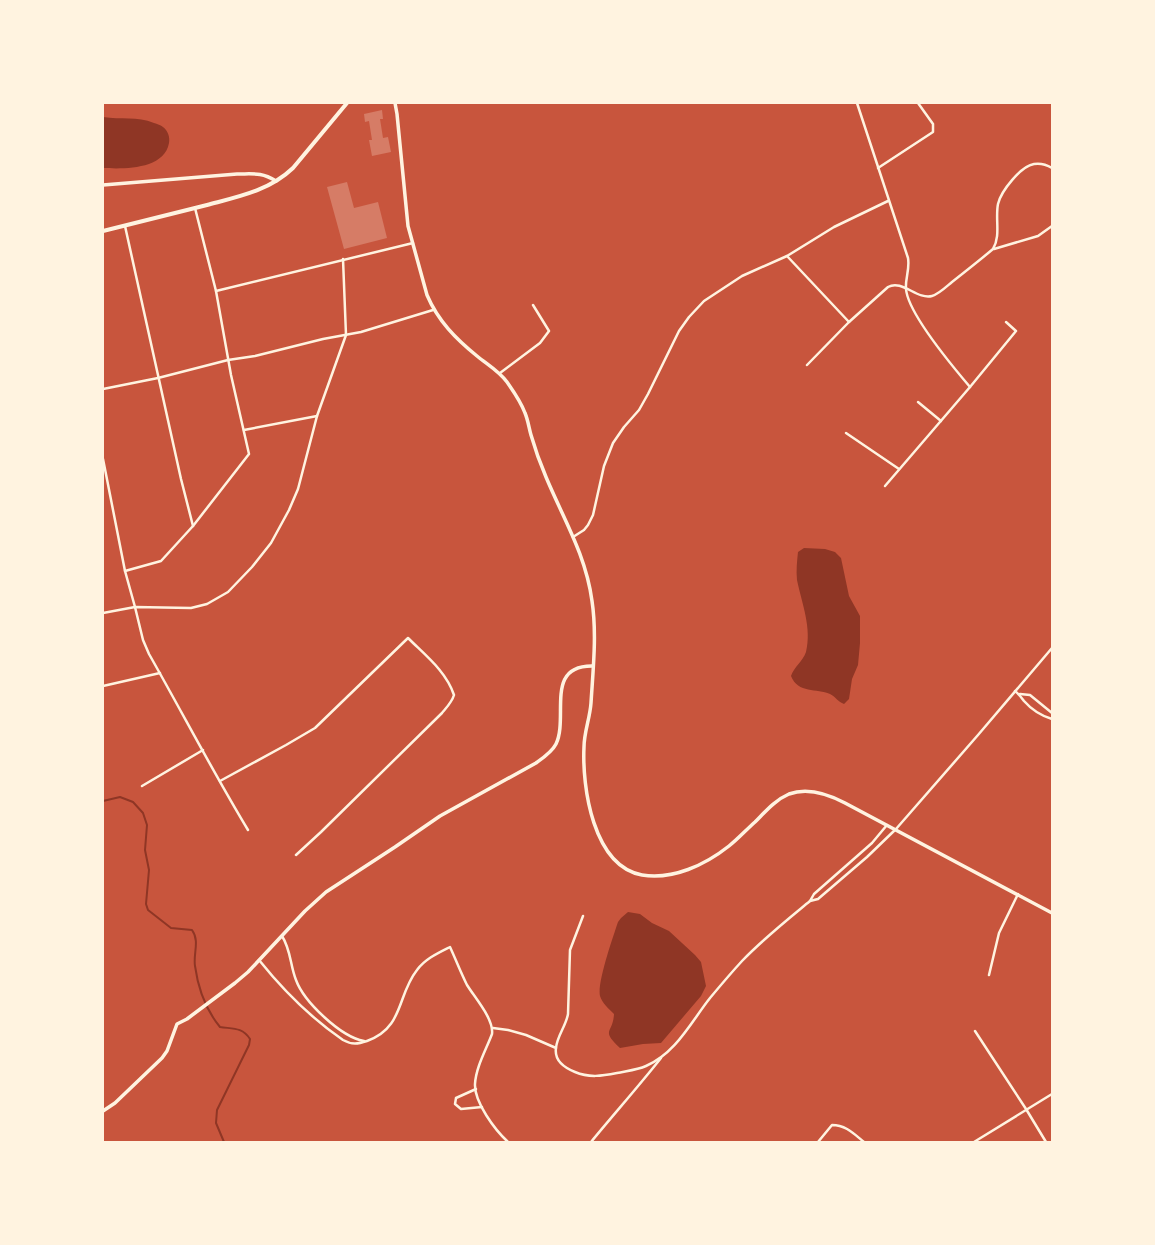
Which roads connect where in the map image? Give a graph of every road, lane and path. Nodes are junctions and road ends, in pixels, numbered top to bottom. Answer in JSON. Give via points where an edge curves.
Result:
{"nodes":[{"id":1,"x":347,"y":103,"type":"edge"},
{"id":2,"x":395,"y":103,"type":"edge"},
{"id":3,"x":857,"y":103,"type":"edge"},
{"id":4,"x":918,"y":103,"type":"edge"},
{"id":5,"x":878,"y":168,"type":"junction"},
{"id":6,"x":1052,"y":168,"type":"edge"},
{"id":7,"x":276,"y":181,"type":"junction"},
{"id":8,"x":103,"y":185,"type":"edge"},
{"id":9,"x":888,"y":201,"type":"junction"},
{"id":10,"x":195,"y":208,"type":"junction"},
{"id":11,"x":125,"y":225,"type":"junction"},
{"id":12,"x":1052,"y":226,"type":"edge"},
{"id":13,"x":103,"y":231,"type":"edge"},
{"id":14,"x":412,"y":243,"type":"junction"},
{"id":15,"x":993,"y":249,"type":"junction"},
{"id":16,"x":787,"y":256,"type":"junction"},
{"id":17,"x":343,"y":259,"type":"junction"},
{"id":18,"x":906,"y":289,"type":"junction"},
{"id":19,"x":216,"y":291,"type":"junction"},
{"id":20,"x":534,"y":305,"type":"dead end"},
{"id":21,"x":433,"y":310,"type":"junction"},
{"id":22,"x":849,"y":322,"type":"junction"},
{"id":23,"x":1006,"y":322,"type":"dead end"},
{"id":24,"x":346,"y":335,"type":"junction"},
{"id":25,"x":228,"y":360,"type":"junction"},
{"id":26,"x":807,"y":365,"type":"dead end"},
{"id":27,"x":500,"y":373,"type":"junction"},
{"id":28,"x":158,"y":378,"type":"junction"},
{"id":29,"x":970,"y":387,"type":"junction"},
{"id":30,"x":103,"y":388,"type":"edge"},
{"id":31,"x":918,"y":402,"type":"dead end"},
{"id":32,"x":317,"y":416,"type":"junction"},
{"id":33,"x":941,"y":421,"type":"junction"},
{"id":34,"x":244,"y":430,"type":"junction"},
{"id":35,"x":846,"y":433,"type":"dead end"},
{"id":36,"x":103,"y":459,"type":"edge"},
{"id":37,"x":899,"y":469,"type":"junction"},
{"id":38,"x":885,"y":486,"type":"dead end"},
{"id":39,"x":193,"y":526,"type":"junction"},
{"id":40,"x":573,"y":537,"type":"junction"},
{"id":41,"x":125,"y":570,"type":"junction"},
{"id":42,"x":135,"y":607,"type":"junction"},
{"id":43,"x":103,"y":613,"type":"edge"},
{"id":44,"x":1052,"y":648,"type":"edge"},
{"id":45,"x":593,"y":666,"type":"junction"},
{"id":46,"x":160,"y":673,"type":"junction"},
{"id":47,"x":103,"y":686,"type":"edge"},
{"id":48,"x":1015,"y":691,"type":"junction"},
{"id":49,"x":1019,"y":694,"type":"junction"},
{"id":50,"x":1052,"y":713,"type":"edge"},
{"id":51,"x":1052,"y":719,"type":"edge"},
{"id":52,"x":203,"y":750,"type":"junction"},
{"id":53,"x":220,"y":781,"type":"junction"},
{"id":54,"x":142,"y":786,"type":"dead end"},
{"id":55,"x":887,"y":825,"type":"junction"},
{"id":56,"x":896,"y":829,"type":"junction"},
{"id":57,"x":248,"y":830,"type":"dead end"},
{"id":58,"x":296,"y":855,"type":"dead end"},
{"id":59,"x":1018,"y":894,"type":"junction"},
{"id":60,"x":810,"y":901,"type":"junction"},
{"id":61,"x":1052,"y":913,"type":"edge"},
{"id":62,"x":583,"y":916,"type":"dead end"},
{"id":63,"x":282,"y":936,"type":"junction"},
{"id":64,"x":259,"y":960,"type":"junction"},
{"id":65,"x":990,"y":975,"type":"dead end"},
{"id":66,"x":492,"y":1028,"type":"junction"},
{"id":67,"x":975,"y":1031,"type":"dead end"},
{"id":68,"x":366,"y":1041,"type":"junction"},
{"id":69,"x":556,"y":1048,"type":"junction"},
{"id":70,"x":662,"y":1056,"type":"junction"},
{"id":71,"x":476,"y":1089,"type":"junction"},
{"id":72,"x":1052,"y":1094,"type":"edge"},
{"id":73,"x":482,"y":1106,"type":"junction"},
{"id":74,"x":1026,"y":1109,"type":"junction"},
{"id":75,"x":103,"y":1111,"type":"edge"},
{"id":76,"x":508,"y":1142,"type":"edge"},
{"id":77,"x":591,"y":1142,"type":"edge"},
{"id":78,"x":818,"y":1142,"type":"edge"},
{"id":79,"x":864,"y":1142,"type":"edge"},
{"id":80,"x":974,"y":1142,"type":"edge"},
{"id":81,"x":1046,"y":1142,"type":"edge"}],
"edges":[{"from":1,"to":7,"type":"main road","via":[[300,161]]},
{"from":2,"to":14,"type":"street"},
{"from":3,"to":5,"type":"street"},
{"from":4,"to":5,"type":"street","via":[[933,124],[933,132]]},
{"from":5,"to":9,"type":"street"},
{"from":6,"to":15,"type":"street","via":[[1039,164],[1030,165],[1019,173],[1008,187],[998,204],[997,240]]},
{"from":7,"to":8,"type":"street","via":[[266,175],[251,174]]},
{"from":7,"to":10,"type":"main road","via":[[265,188]]},
{"from":9,"to":16,"type":"street","via":[[834,227]]},
{"from":9,"to":18,"type":"street","via":[[909,264]]},
{"from":10,"to":11,"type":"main road"},
{"from":10,"to":19,"type":"street"},
{"from":11,"to":13,"type":"main road"},
{"from":11,"to":28,"type":"street"},
{"from":12,"to":15,"type":"street","via":[[1038,236]]},
{"from":14,"to":17,"type":"street"},
{"from":14,"to":21,"type":"street"},
{"from":15,"to":18,"type":"street","via":[[937,294],[930,297]]},
{"from":16,"to":22,"type":"street"},
{"from":16,"to":40,"type":"street","via":[[742,276],[704,301],[689,317],[639,410],[613,443],[604,466],[593,515],[581,534]]},
{"from":17,"to":19,"type":"street"},
{"from":17,"to":24,"type":"street"},
{"from":18,"to":22,"type":"street","via":[[890,285]]},
{"from":18,"to":29,"type":"street","via":[[915,313],[928,333]]},
{"from":19,"to":25,"type":"street"},
{"from":20,"to":27,"type":"street","via":[[549,330],[540,343]]},
{"from":21,"to":24,"type":"street"},
{"from":21,"to":27,"type":"street","via":[[460,342]]},
{"from":22,"to":26,"type":"street"},
{"from":23,"to":29,"type":"street","via":[[1016,331]]},
{"from":24,"to":25,"type":"street"},
{"from":24,"to":32,"type":"street"},
{"from":25,"to":28,"type":"street"},
{"from":25,"to":34,"type":"street"},
{"from":27,"to":40,"type":"street","via":[[525,413],[540,463]]},
{"from":28,"to":30,"type":"street"},
{"from":28,"to":39,"type":"street"},
{"from":29,"to":33,"type":"street"},
{"from":31,"to":33,"type":"street"},
{"from":32,"to":34,"type":"street"},
{"from":32,"to":42,"type":"street","via":[[298,489],[289,510],[271,543],[228,592],[197,608]]},
{"from":33,"to":37,"type":"street"},
{"from":34,"to":39,"type":"street","via":[[249,454]]},
{"from":35,"to":37,"type":"street"},
{"from":36,"to":41,"type":"street"},
{"from":37,"to":38,"type":"street"},
{"from":39,"to":41,"type":"street","via":[[161,561]]},
{"from":40,"to":45,"type":"street","via":[[588,576],[594,632]]},
{"from":41,"to":42,"type":"street"},
{"from":42,"to":43,"type":"street"},
{"from":42,"to":46,"type":"street","via":[[148,654]]},
{"from":44,"to":48,"type":"street"},
{"from":45,"to":55,"type":"street","via":[[591,706],[584,745],[589,806],[595,826],[608,852],[630,870],[642,875],[657,875],[678,873],[696,866],[730,845],[772,805],[796,792],[808,791],[826,795]]},
{"from":45,"to":63,"type":"street","via":[[572,670],[564,680],[560,697],[560,729],[556,745],[536,764],[440,816],[326,892]]},
{"from":46,"to":47,"type":"street"},
{"from":46,"to":52,"type":"street"},
{"from":48,"to":49,"type":"street"},
{"from":48,"to":56,"type":"street"},
{"from":49,"to":50,"type":"street","via":[[1030,696]]},
{"from":49,"to":51,"type":"street","via":[[1035,711]]},
{"from":52,"to":53,"type":"street"},
{"from":52,"to":54,"type":"street"},
{"from":53,"to":57,"type":"street"},
{"from":53,"to":58,"type":"street","via":[[315,728],[408,638],[437,667],[450,685],[454,695],[450,704]]},
{"from":55,"to":56,"type":"street"},
{"from":55,"to":60,"type":"street","via":[[872,843],[814,894]]},
{"from":56,"to":59,"type":"street"},
{"from":56,"to":60,"type":"street","via":[[818,899]]},
{"from":59,"to":61,"type":"street"},
{"from":59,"to":65,"type":"street","via":[[999,933]]},
{"from":60,"to":70,"type":"street","via":[[775,929],[742,961],[680,1038]]},
{"from":62,"to":69,"type":"street","via":[[570,950],[568,1014]]},
{"from":63,"to":64,"type":"street"},
{"from":63,"to":68,"type":"street","via":[[290,951],[296,980],[304,996],[346,1034]]},
{"from":64,"to":68,"type":"street","via":[[290,995],[334,1033],[352,1044]]},
{"from":64,"to":75,"type":"street","via":[[228,988],[177,1024],[162,1058],[115,1103]]},
{"from":66,"to":68,"type":"street","via":[[450,947],[421,965],[410,980],[398,1014],[383,1032]]},
{"from":66,"to":69,"type":"street","via":[[526,1035]]},
{"from":66,"to":71,"type":"street","via":[[477,1075]]},
{"from":67,"to":74,"type":"street"},
{"from":69,"to":70,"type":"street","via":[[558,1060],[564,1066],[588,1076],[640,1068]]},
{"from":70,"to":77,"type":"street"},
{"from":71,"to":73,"type":"street"},
{"from":71,"to":73,"type":"street","via":[[456,1098],[455,1104],[461,1109]]},
{"from":72,"to":74,"type":"street"},
{"from":73,"to":76,"type":"street","via":[[492,1126]]},
{"from":74,"to":80,"type":"street"},
{"from":74,"to":81,"type":"street"},
{"from":78,"to":79,"type":"street","via":[[832,1125],[847,1128]]}]}
